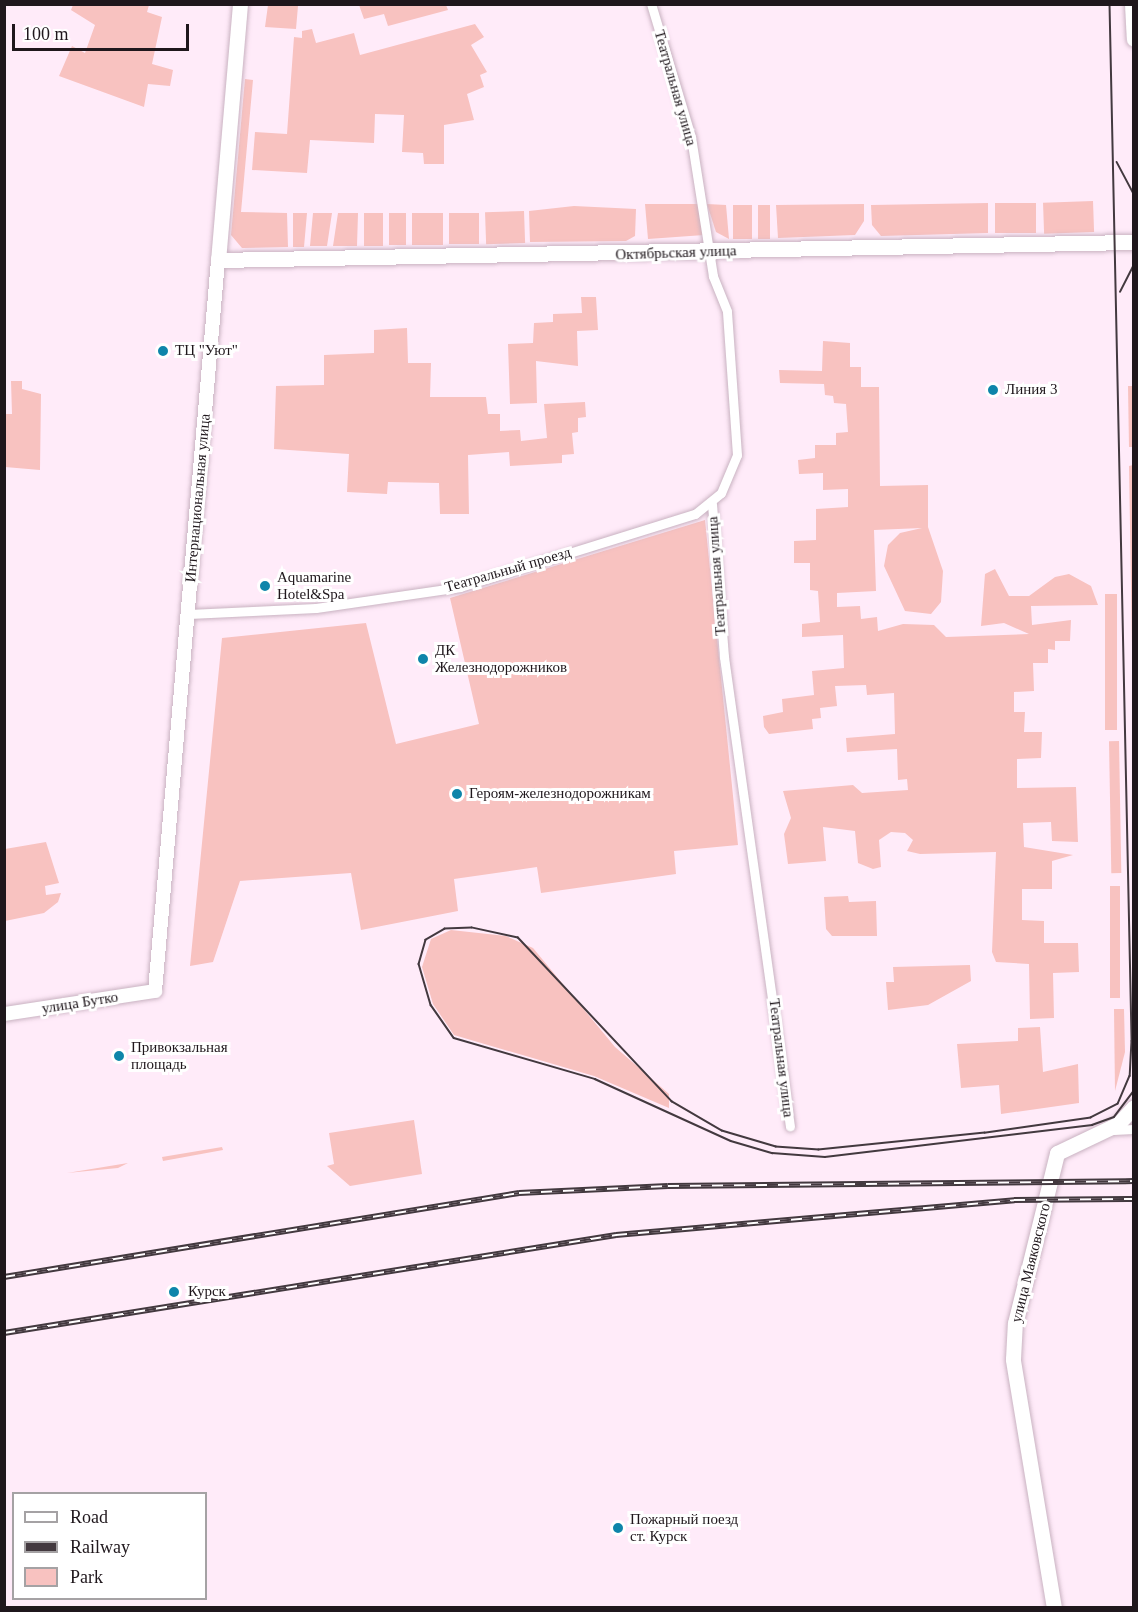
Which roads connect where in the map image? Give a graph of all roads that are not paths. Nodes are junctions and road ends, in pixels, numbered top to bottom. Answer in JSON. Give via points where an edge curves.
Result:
{"nodes":[{"id":1,"x":240,"y":4,"type":"edge"},
{"id":2,"x":651,"y":4,"type":"edge"},
{"id":3,"x":1132,"y":4,"type":"edge"},
{"id":4,"x":1134,"y":39,"type":"edge"},
{"id":5,"x":1134,"y":242,"type":"edge"},
{"id":6,"x":712,"y":251,"type":"junction"},
{"id":7,"x":218,"y":260,"type":"junction"},
{"id":8,"x":712,"y":504,"type":"junction"},
{"id":9,"x":189,"y":614,"type":"junction"},
{"id":10,"x":154,"y":992,"type":"joint"},
{"id":11,"x":4,"y":1014,"type":"edge"},
{"id":12,"x":1134,"y":1107,"type":"edge"},
{"id":13,"x":790,"y":1126,"type":"dead end"},
{"id":14,"x":1134,"y":1128,"type":"edge"},
{"id":15,"x":1090,"y":1135,"type":"junction"},
{"id":16,"x":1054,"y":1608,"type":"edge"}],
"edges":[{"from":1,"to":7,"type":"main road","name":"Интернациональная улица"},
{"from":2,"to":6,"type":"street","name":"Театральная улица","via":[[691,138]]},
{"from":3,"to":4,"type":"main road"},
{"from":5,"to":6,"type":"main road","name":"Октябрьская улица"},
{"from":6,"to":7,"type":"main road","name":"Октябрьская улица"},
{"from":6,"to":8,"type":"street","name":"Театральная улица","via":[[713,276],[727,311],[737,455],[734,474]]},
{"from":7,"to":9,"type":"main road","name":"Интернациональная улица"},
{"from":8,"to":9,"type":"street","name":"Театральный проезд","via":[[460,587],[306,609]]},
{"from":8,"to":13,"type":"street","name":"Театральная улица","via":[[724,657]]},
{"from":9,"to":10,"type":"main road","name":"Интернациональная улица"},
{"from":10,"to":11,"type":"main road","name":"улица Бутко"},
{"from":12,"to":15,"type":"main road","name":"улица Маяковского","via":[[1118,1125]]},
{"from":14,"to":15,"type":"street"},
{"from":15,"to":16,"type":"main road","name":"улица Маяковского","via":[[1064,1146],[1054,1158],[1013,1340]]}]}
